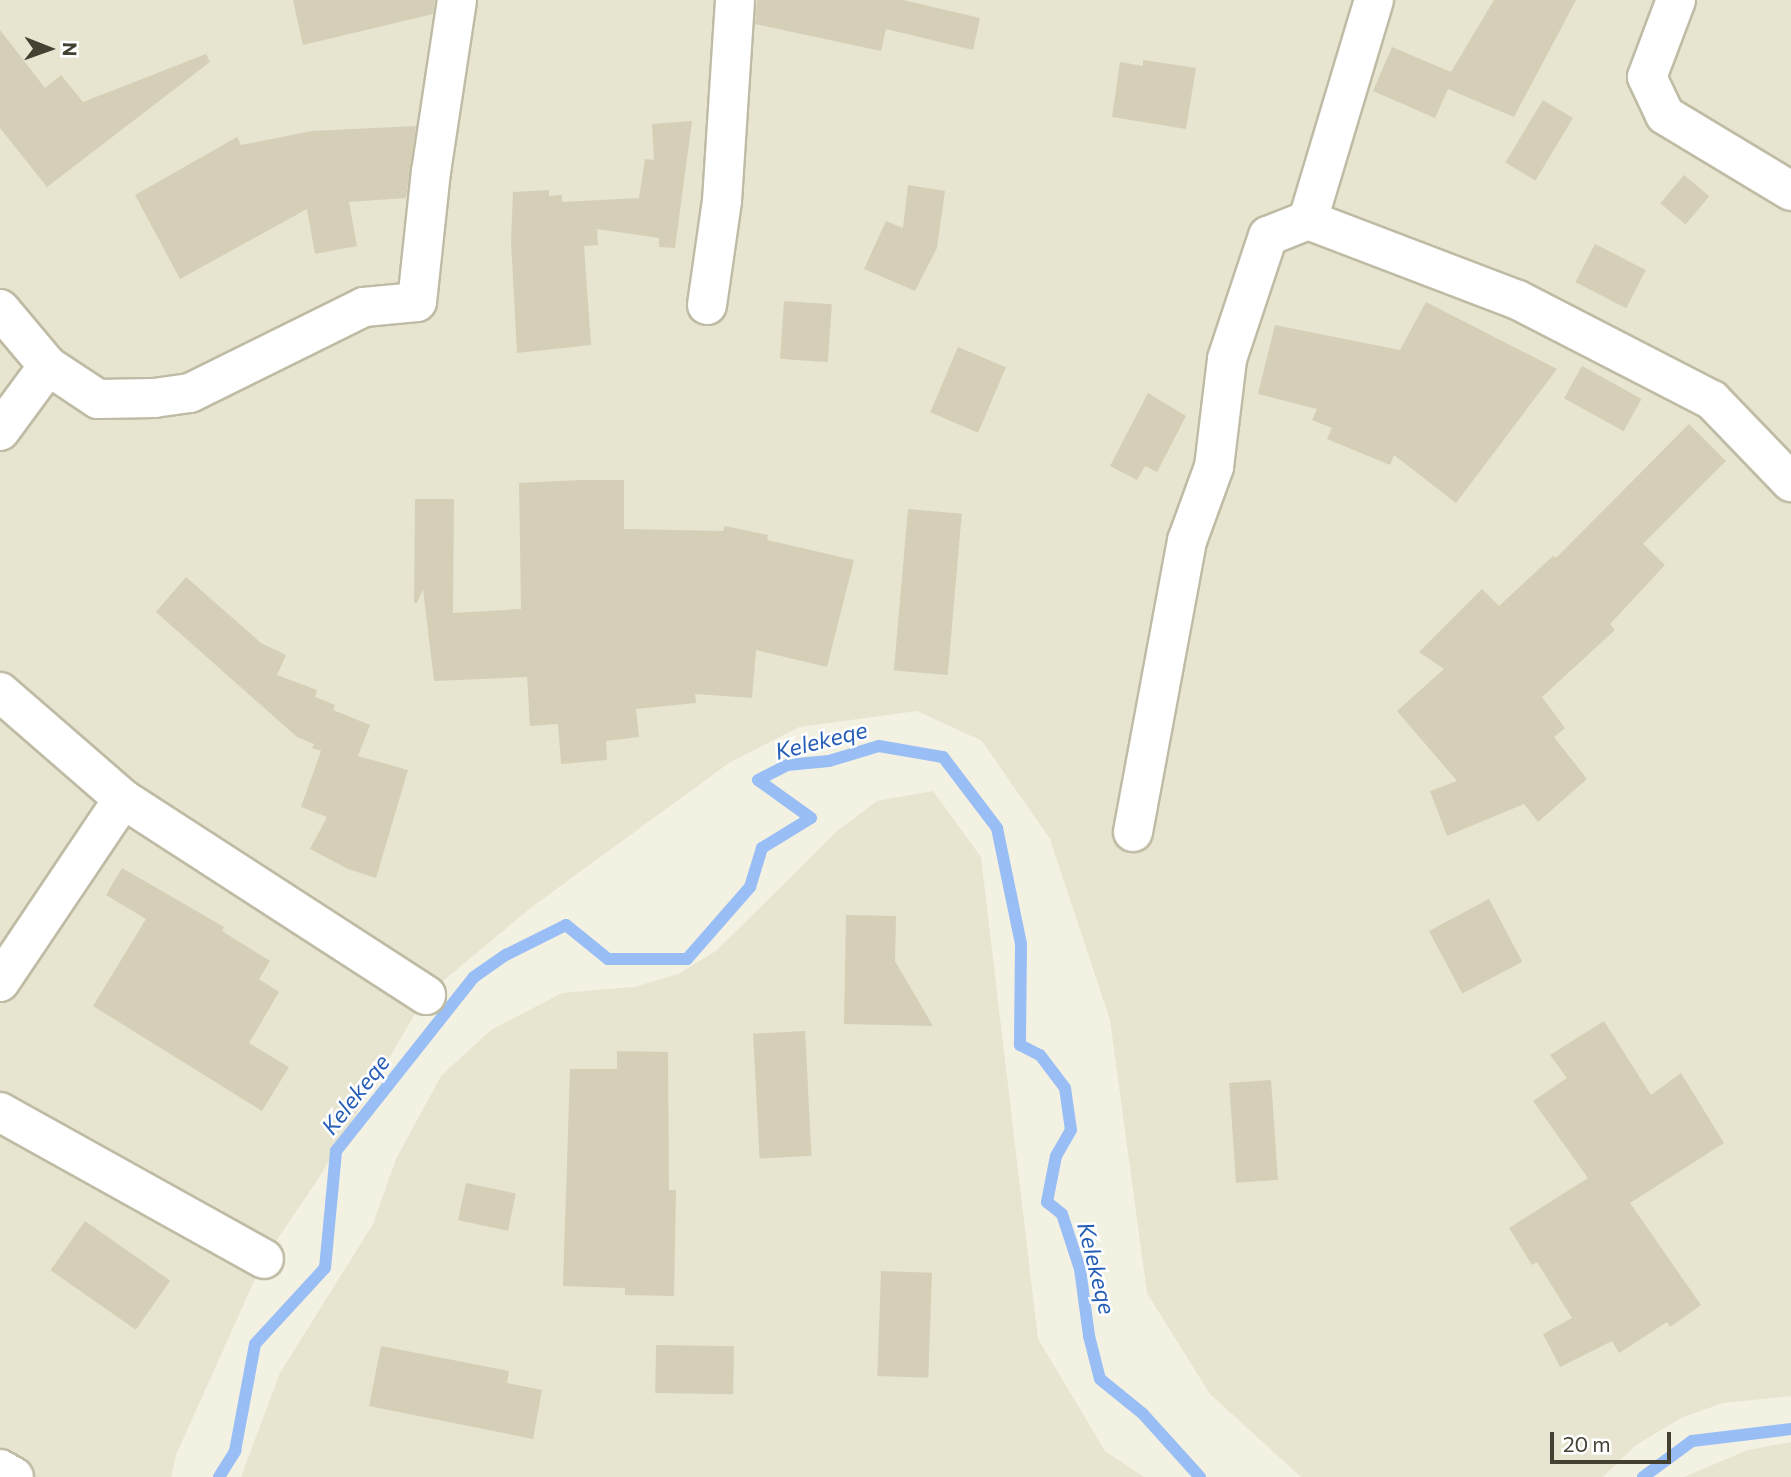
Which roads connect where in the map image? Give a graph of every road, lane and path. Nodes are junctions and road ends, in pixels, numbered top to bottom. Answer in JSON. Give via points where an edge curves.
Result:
{"nodes":[{"id":1,"x":457,"y":0,"type":"edge"},
{"id":2,"x":735,"y":0,"type":"edge"},
{"id":3,"x":1374,"y":0,"type":"edge"},
{"id":4,"x":1676,"y":0,"type":"edge"},
{"id":5,"x":1791,"y":191,"type":"edge"},
{"id":6,"x":1308,"y":220,"type":"junction"},
{"id":7,"x":707,"y":305,"type":"dead end"},
{"id":8,"x":0,"y":309,"type":"edge"},
{"id":9,"x":48,"y":366,"type":"junction"},
{"id":10,"x":0,"y":431,"type":"edge"},
{"id":11,"x":1791,"y":482,"type":"edge"},
{"id":12,"x":0,"y":692,"type":"edge"},
{"id":13,"x":123,"y":799,"type":"junction"},
{"id":14,"x":1133,"y":832,"type":"dead end"},
{"id":15,"x":0,"y":982,"type":"edge"},
{"id":16,"x":426,"y":995,"type":"dead end"},
{"id":17,"x":0,"y":1112,"type":"edge"},
{"id":18,"x":264,"y":1259,"type":"dead end"},
{"id":19,"x":0,"y":1469,"type":"edge"},
{"id":20,"x":13,"y":1477,"type":"edge"}],
"edges":[{"from":1,"to":9,"type":"street","via":[[417,302],[364,307],[190,393],[98,399]]},
{"from":2,"to":7,"type":"street","via":[[722,201]]},
{"from":3,"to":6,"type":"street"},
{"from":4,"to":5,"type":"street","via":[[1647,77],[1665,115]]},
{"from":6,"to":11,"type":"street","via":[[1518,300],[1712,400]]},
{"from":6,"to":14,"type":"street","via":[[1268,236],[1227,359],[1214,467],[1187,541]]},
{"from":8,"to":9,"type":"street"},
{"from":9,"to":10,"type":"street"},
{"from":12,"to":13,"type":"street"},
{"from":13,"to":15,"type":"street"},
{"from":13,"to":16,"type":"street"},
{"from":17,"to":18,"type":"street"},
{"from":19,"to":20,"type":"street"}]}
